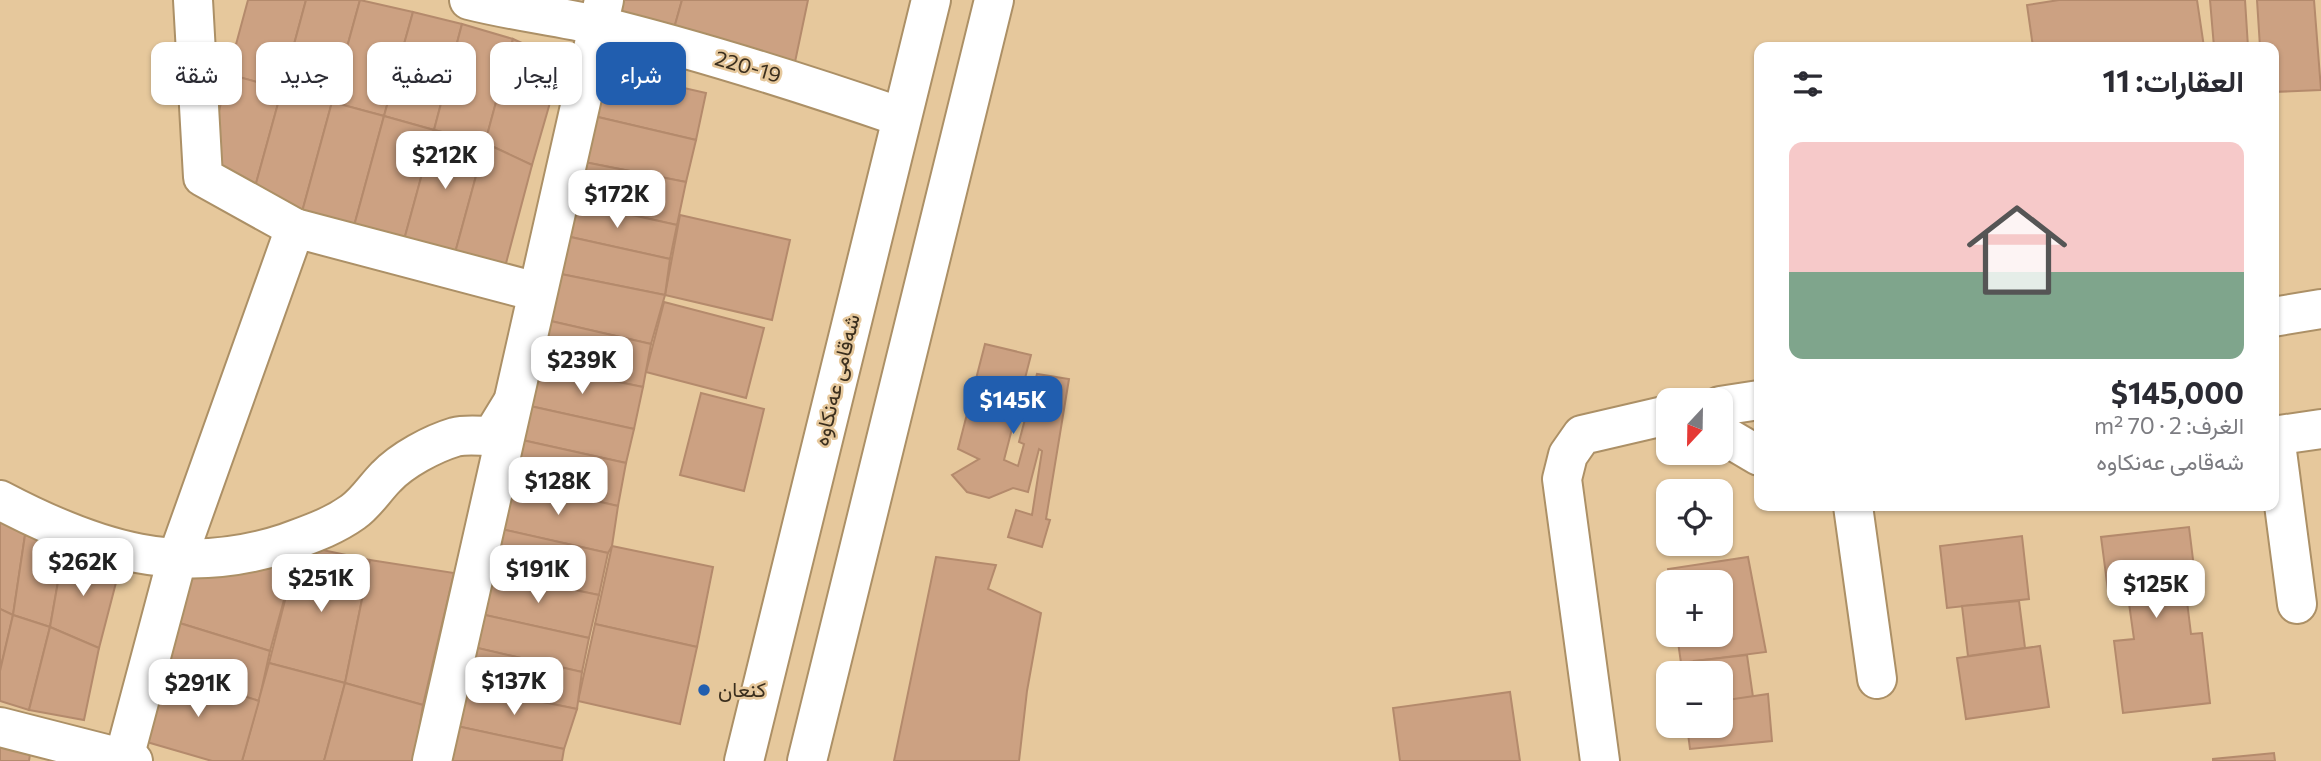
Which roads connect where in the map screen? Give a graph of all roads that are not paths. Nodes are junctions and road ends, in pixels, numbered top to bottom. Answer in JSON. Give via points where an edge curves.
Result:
{"nodes":[{"id":1,"x":193,"y":0,"type":"edge"},
{"id":2,"x":469,"y":0,"type":"edge"},
{"id":3,"x":931,"y":0,"type":"edge"},
{"id":4,"x":994,"y":0,"type":"edge"},
{"id":5,"x":601,"y":13,"type":"edge"},
{"id":6,"x":901,"y":117,"type":"junction"},
{"id":7,"x":295,"y":228,"type":"junction"},
{"id":8,"x":537,"y":292,"type":"junction"},
{"id":9,"x":2321,"y":309,"type":"edge"},
{"id":10,"x":2279,"y":316,"type":"edge"},
{"id":11,"x":1754,"y":401,"type":"edge"},
{"id":12,"x":513,"y":402,"type":"junction"},
{"id":13,"x":1733,"y":404,"type":"edge"},
{"id":14,"x":1656,"y":418,"type":"edge"},
{"id":15,"x":2321,"y":429,"type":"edge"},
{"id":16,"x":2279,"y":435,"type":"edge"},
{"id":17,"x":1733,"y":441,"type":"edge"},
{"id":18,"x":1754,"y":453,"type":"edge"},
{"id":19,"x":2279,"y":473,"type":"edge"},
{"id":20,"x":0,"y":500,"type":"edge"},
{"id":21,"x":1854,"y":511,"type":"edge"},
{"id":22,"x":177,"y":559,"type":"junction"},
{"id":23,"x":2297,"y":604,"type":"dead end"},
{"id":24,"x":1877,"y":679,"type":"dead end"},
{"id":25,"x":0,"y":727,"type":"edge"},
{"id":26,"x":129,"y":760,"type":"edge"},
{"id":27,"x":432,"y":761,"type":"edge"},
{"id":28,"x":744,"y":761,"type":"edge"},
{"id":29,"x":807,"y":761,"type":"edge"},
{"id":30,"x":1600,"y":761,"type":"edge"}],
"edges":[{"from":1,"to":7,"type":"main road","via":[[203,177]]},
{"from":2,"to":5,"type":"main road","name":"220-19"},
{"from":3,"to":6,"type":"main road","name":"شەقامی عەنکاوە"},
{"from":4,"to":29,"type":"main road"},
{"from":5,"to":6,"type":"main road","name":"220-19"},
{"from":5,"to":8,"type":"main road"},
{"from":6,"to":28,"type":"main road","name":"شەقامی عەنکاوە"},
{"from":7,"to":8,"type":"main road"},
{"from":7,"to":22,"type":"main road"},
{"from":8,"to":12,"type":"main road"},
{"from":9,"to":10,"type":"main road"},
{"from":11,"to":13,"type":"main road"},
{"from":12,"to":22,"type":"main road","via":[[492,436],[456,436],[415,455],[389,474],[356,510],[326,529],[232,558]]},
{"from":12,"to":27,"type":"main road"},
{"from":14,"to":30,"type":"main road","via":[[1582,435],[1567,455],[1562,479]]},
{"from":15,"to":16,"type":"main road"},
{"from":17,"to":18,"type":"main road"},
{"from":19,"to":23,"type":"main road"},
{"from":20,"to":22,"type":"main road","via":[[54,528],[145,555]]},
{"from":21,"to":24,"type":"main road"},
{"from":22,"to":26,"type":"main road"},
{"from":25,"to":26,"type":"main road"}]}
